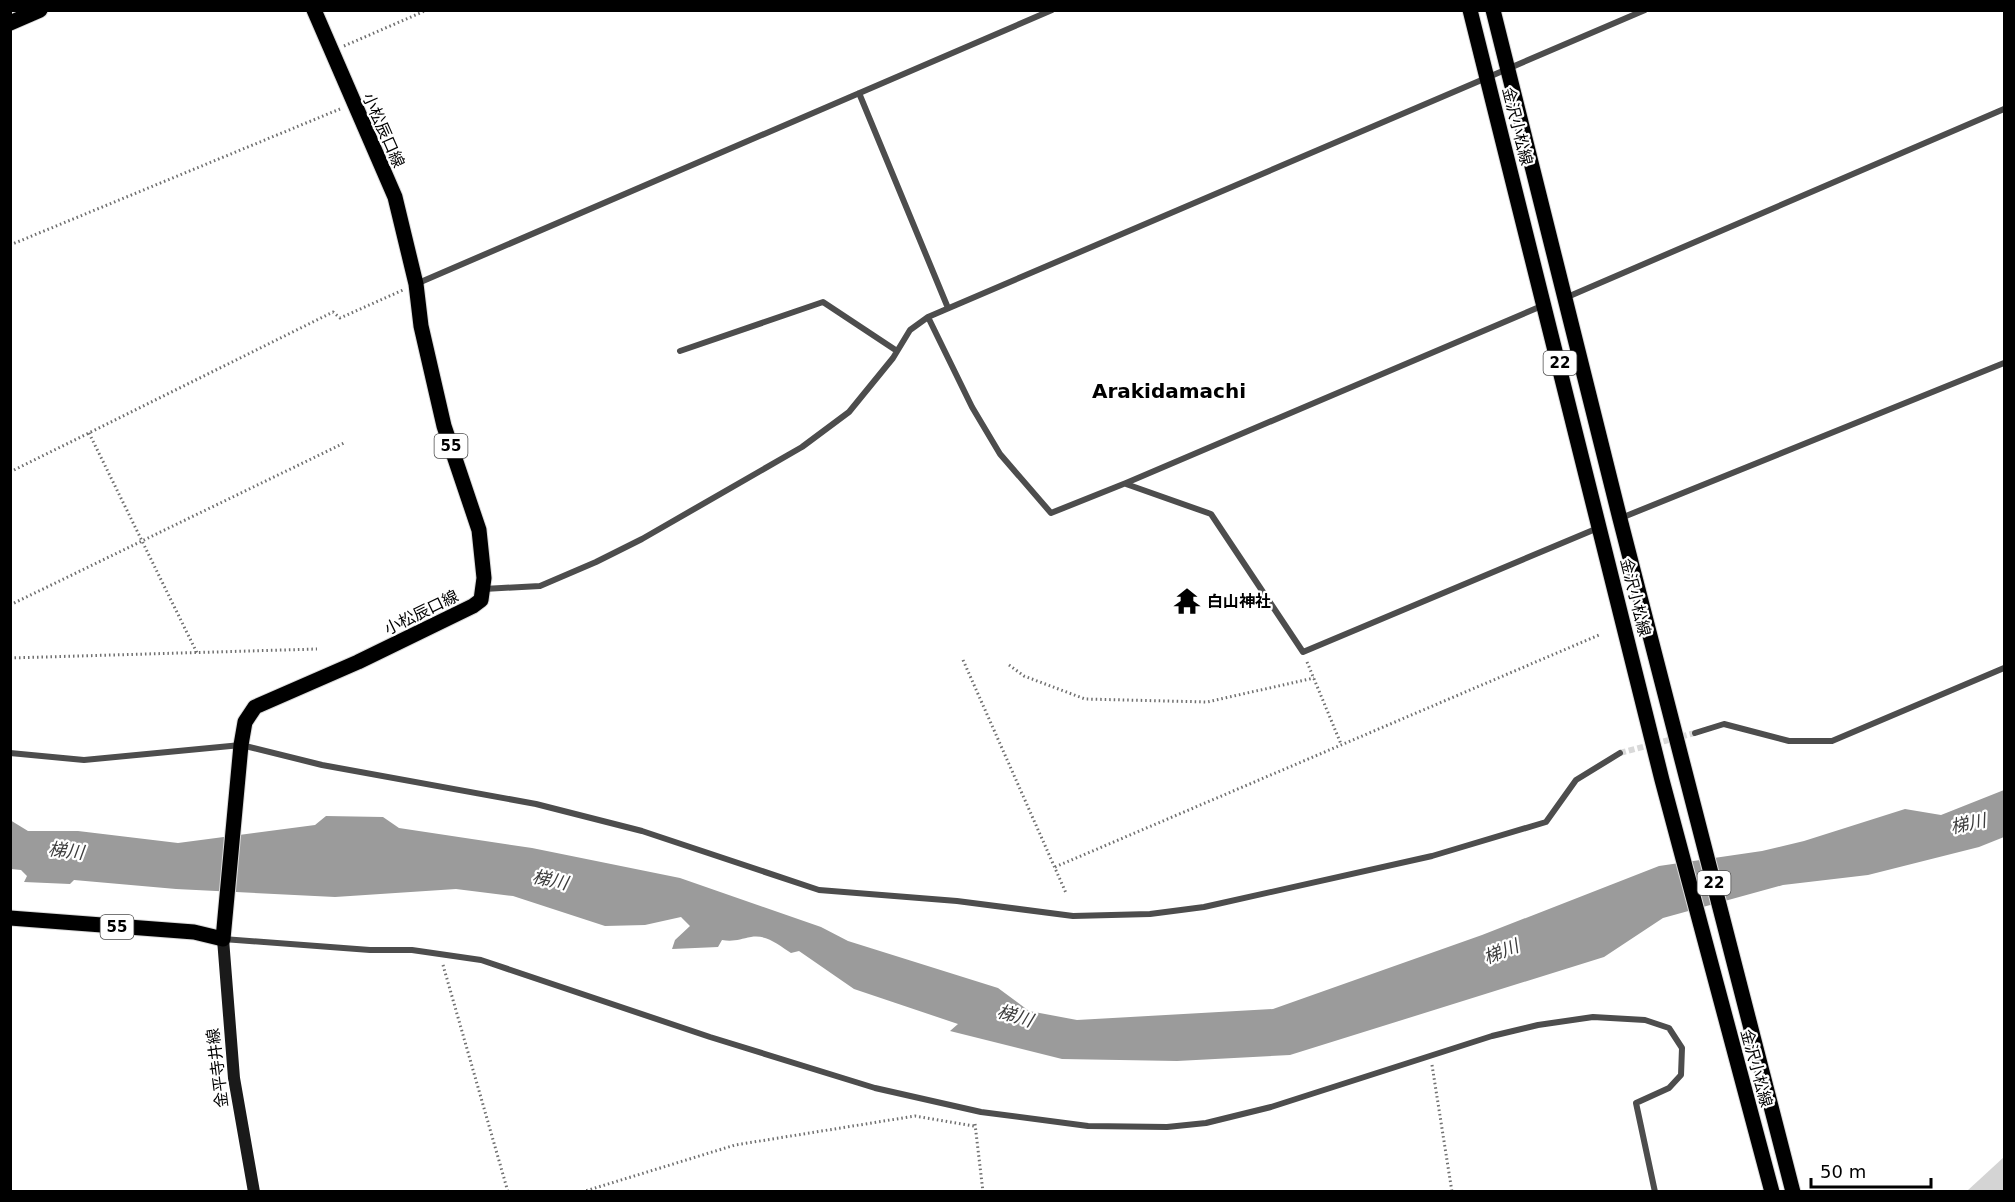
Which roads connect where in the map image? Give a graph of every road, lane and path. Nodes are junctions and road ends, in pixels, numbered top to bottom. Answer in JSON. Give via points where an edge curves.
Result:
{"nodes":[{"id":1,"x":40,"y":10,"type":"edge"},
{"id":2,"x":314,"y":10,"type":"edge"},
{"id":3,"x":427,"y":10,"type":"edge"},
{"id":4,"x":1052,"y":10,"type":"edge"},
{"id":5,"x":1470,"y":10,"type":"edge"},
{"id":6,"x":1493,"y":10,"type":"edge"},
{"id":7,"x":1645,"y":10,"type":"edge"},
{"id":8,"x":10,"y":23,"type":"edge"},
{"id":9,"x":331,"y":51,"type":"junction"},
{"id":10,"x":1507,"y":69,"type":"junction"},
{"id":11,"x":1487,"y":76,"type":"junction"},
{"id":12,"x":859,"y":93,"type":"junction"},
{"id":13,"x":352,"y":104,"type":"junction"},
{"id":14,"x":2004,"y":109,"type":"edge"},
{"id":15,"x":10,"y":245,"type":"edge"},
{"id":16,"x":416,"y":284,"type":"junction"},
{"id":17,"x":1564,"y":298,"type":"junction"},
{"id":18,"x":1545,"y":304,"type":"junction"},
{"id":19,"x":948,"y":308,"type":"junction"},
{"id":20,"x":928,"y":317,"type":"junction"},
{"id":21,"x":680,"y":351,"type":"dead end"},
{"id":22,"x":897,"y":351,"type":"junction"},
{"id":23,"x":2004,"y":363,"type":"edge"},
{"id":24,"x":89,"y":433,"type":"junction"},
{"id":25,"x":344,"y":443,"type":"dead end"},
{"id":26,"x":10,"y":472,"type":"edge"},
{"id":27,"x":1126,"y":483,"type":"junction"},
{"id":28,"x":1620,"y":519,"type":"junction"},
{"id":29,"x":1600,"y":527,"type":"junction"},
{"id":30,"x":142,"y":541,"type":"junction"},
{"id":31,"x":484,"y":590,"type":"junction"},
{"id":32,"x":10,"y":605,"type":"edge"},
{"id":33,"x":1599,"y":635,"type":"dead end"},
{"id":34,"x":317,"y":649,"type":"dead end"},
{"id":35,"x":197,"y":652,"type":"junction"},
{"id":36,"x":1303,"y":652,"type":"junction"},
{"id":37,"x":10,"y":658,"type":"edge"},
{"id":38,"x":963,"y":660,"type":"dead end"},
{"id":39,"x":1009,"y":665,"type":"dead end"},
{"id":40,"x":2004,"y":668,"type":"edge"},
{"id":41,"x":1314,"y":678,"type":"junction"},
{"id":42,"x":1695,"y":733,"type":"tunnel mouth"},
{"id":43,"x":1341,"y":744,"type":"junction"},
{"id":44,"x":240,"y":748,"type":"junction"},
{"id":45,"x":10,"y":753,"type":"edge"},
{"id":46,"x":1620,"y":753,"type":"tunnel mouth"},
{"id":47,"x":1054,"y":867,"type":"junction"},
{"id":48,"x":1066,"y":893,"type":"dead end"},
{"id":49,"x":10,"y":918,"type":"edge"},
{"id":50,"x":224,"y":935,"type":"junction"},
{"id":51,"x":440,"y":954,"type":"junction"},
{"id":52,"x":1431,"y":1054,"type":"junction"},
{"id":53,"x":254,"y":1191,"type":"edge"},
{"id":54,"x":508,"y":1191,"type":"edge"},
{"id":55,"x":582,"y":1191,"type":"edge"},
{"id":56,"x":982,"y":1191,"type":"edge"},
{"id":57,"x":1452,"y":1191,"type":"edge"},
{"id":58,"x":1655,"y":1191,"type":"edge"},
{"id":59,"x":1772,"y":1191,"type":"edge"},
{"id":60,"x":1793,"y":1191,"type":"edge"}],
"edges":[{"from":1,"to":8,"type":"main road"},
{"from":2,"to":9,"type":"main road","name":"小松辰口線","number":"55"},
{"from":3,"to":9,"type":"path"},
{"from":4,"to":12,"type":"street"},
{"from":5,"to":11,"type":"main road","name":"金沢小松線","number":"22"},
{"from":6,"to":10,"type":"main road","name":"金沢小松線","number":"22"},
{"from":7,"to":10,"type":"street"},
{"from":9,"to":13,"type":"main road","name":"小松辰口線","number":"55"},
{"from":10,"to":11,"type":"street"},
{"from":10,"to":17,"type":"main road","name":"金沢小松線","number":"22"},
{"from":11,"to":18,"type":"main road","name":"金沢小松線","number":"22"},
{"from":11,"to":19,"type":"street"},
{"from":12,"to":16,"type":"street"},
{"from":12,"to":19,"type":"street"},
{"from":13,"to":15,"type":"path"},
{"from":13,"to":16,"type":"main road","name":"小松辰口線","number":"55","via":[[395,197]]},
{"from":14,"to":17,"type":"street"},
{"from":16,"to":24,"type":"path","via":[[340,318],[333,312]]},
{"from":16,"to":31,"type":"main road","name":"小松辰口線","number":"55","via":[[421,326],[444,426],[479,530]]},
{"from":17,"to":28,"type":"main road","name":"金沢小松線","number":"22"},
{"from":18,"to":27,"type":"street"},
{"from":18,"to":29,"type":"main road","name":"金沢小松線","number":"22"},
{"from":19,"to":20,"type":"street"},
{"from":20,"to":22,"type":"street","via":[[910,330]]},
{"from":20,"to":27,"type":"street","via":[[1000,454],[1051,513]]},
{"from":21,"to":22,"type":"street","via":[[823,302]]},
{"from":22,"to":31,"type":"street","via":[[849,412],[802,447],[642,539],[540,586]]},
{"from":23,"to":28,"type":"street"},
{"from":24,"to":26,"type":"path"},
{"from":24,"to":30,"type":"path"},
{"from":25,"to":30,"type":"path"},
{"from":27,"to":36,"type":"street","via":[[1211,514]]},
{"from":28,"to":60,"type":"main road","name":"金沢小松線","number":"22"},
{"from":29,"to":36,"type":"street"},
{"from":29,"to":59,"type":"main road","name":"金沢小松線","number":"22","via":[[1662,780]]},
{"from":30,"to":32,"type":"path"},
{"from":30,"to":35,"type":"path"},
{"from":31,"to":44,"type":"main road","name":"小松辰口線","via":[[481,600],[473,606],[255,707],[245,722]]},
{"from":33,"to":43,"type":"path"},
{"from":34,"to":35,"type":"path"},
{"from":35,"to":37,"type":"path"},
{"from":36,"to":41,"type":"path"},
{"from":38,"to":47,"type":"path"},
{"from":39,"to":41,"type":"path","via":[[1024,676],[1085,699],[1207,702]]},
{"from":40,"to":42,"type":"street","via":[[1832,741],[1789,741],[1724,724]]},
{"from":41,"to":43,"type":"path"},
{"from":43,"to":47,"type":"path"},
{"from":44,"to":45,"type":"street","via":[[84,760]]},
{"from":44,"to":46,"type":"street","via":[[568,812],[642,831],[819,890],[957,901],[1073,916],[1150,914],[1204,907],[1432,856],[1546,822],[1576,780]]},
{"from":44,"to":50,"type":"main road","name":"小松辰口線"},
{"from":47,"to":48,"type":"path"},
{"from":49,"to":50,"type":"main road","number":"55"},
{"from":50,"to":51,"type":"street"},
{"from":50,"to":53,"type":"main road","name":"金平寺井線","via":[[234,1078]]},
{"from":51,"to":52,"type":"street","via":[[481,960],[875,1088],[981,1112],[1088,1126],[1167,1127],[1206,1123],[1271,1107]]},
{"from":51,"to":54,"type":"path"},
{"from":52,"to":57,"type":"path"},
{"from":52,"to":58,"type":"street","via":[[1538,1025],[1593,1017],[1645,1020],[1669,1028],[1682,1048],[1681,1075],[1669,1088],[1636,1103]]},
{"from":55,"to":56,"type":"path","via":[[735,1145],[915,1116],[974,1126]]}]}
